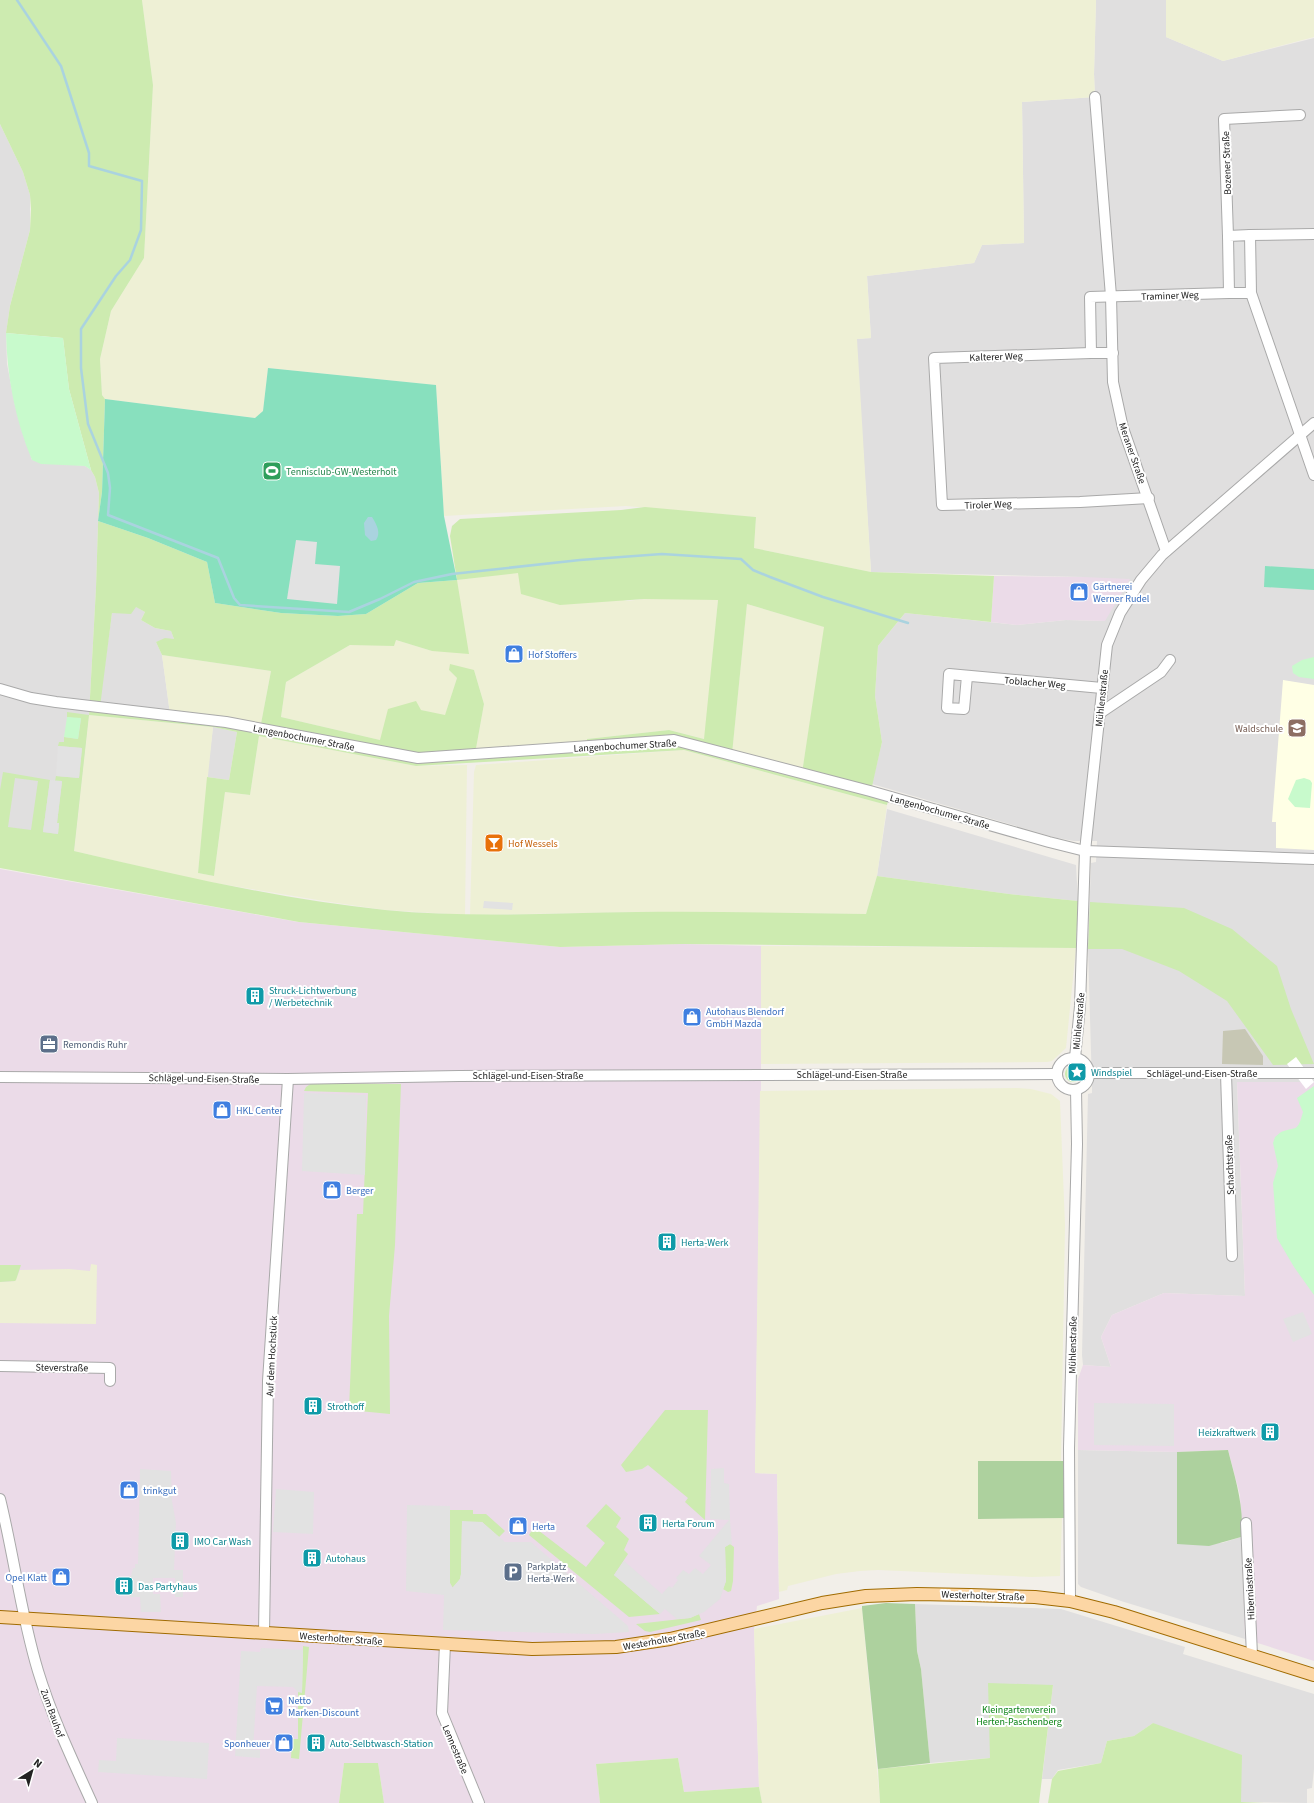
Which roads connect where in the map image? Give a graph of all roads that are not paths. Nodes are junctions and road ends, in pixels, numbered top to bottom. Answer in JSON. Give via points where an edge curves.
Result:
{"nodes":[{"id":1,"x":1095,"y":97,"type":"dead end"},
{"id":2,"x":1300,"y":115,"type":"dead end"},
{"id":3,"x":1314,"y":234,"type":"edge"},
{"id":4,"x":1250,"y":235,"type":"junction"},
{"id":5,"x":1228,"y":236,"type":"junction"},
{"id":6,"x":1229,"y":293,"type":"junction"},
{"id":7,"x":1251,"y":293,"type":"junction"},
{"id":8,"x":1111,"y":296,"type":"junction"},
{"id":9,"x":1091,"y":353,"type":"junction"},
{"id":10,"x":1113,"y":353,"type":"junction"},
{"id":11,"x":936,"y":390,"type":"joint"},
{"id":12,"x":1314,"y":423,"type":"edge"},
{"id":13,"x":1300,"y":434,"type":"junction"},
{"id":14,"x":1314,"y":475,"type":"edge"},
{"id":15,"x":1149,"y":498,"type":"junction"},
{"id":16,"x":1166,"y":551,"type":"junction"},
{"id":17,"x":1170,"y":660,"type":"dead end"},
{"id":18,"x":967,"y":676,"type":"dead end"},
{"id":19,"x":1102,"y":688,"type":"junction"},
{"id":20,"x":0,"y":690,"type":"edge"},
{"id":21,"x":1100,"y":713,"type":"junction"},
{"id":22,"x":1085,"y":851,"type":"junction"},
{"id":23,"x":1314,"y":859,"type":"edge"},
{"id":24,"x":1075,"y":1058,"type":"junction"},
{"id":25,"x":1089,"y":1073,"type":"junction"},
{"id":26,"x":1314,"y":1073,"type":"edge"},
{"id":27,"x":1056,"y":1074,"type":"junction"},
{"id":28,"x":1226,"y":1074,"type":"junction"},
{"id":29,"x":0,"y":1077,"type":"edge"},
{"id":30,"x":288,"y":1079,"type":"junction"},
{"id":31,"x":1076,"y":1090,"type":"junction"},
{"id":32,"x":1232,"y":1256,"type":"dead end"},
{"id":33,"x":0,"y":1366,"type":"edge"},
{"id":34,"x":110,"y":1381,"type":"dead end"},
{"id":35,"x":0,"y":1499,"type":"edge"},
{"id":36,"x":1246,"y":1523,"type":"dead end"},
{"id":37,"x":1070,"y":1601,"type":"junction"},
{"id":38,"x":0,"y":1617,"type":"edge"},
{"id":39,"x":25,"y":1619,"type":"junction"},
{"id":40,"x":264,"y":1633,"type":"junction"},
{"id":41,"x":445,"y":1644,"type":"junction"},
{"id":42,"x":1252,"y":1655,"type":"junction"},
{"id":43,"x":1314,"y":1675,"type":"edge"},
{"id":44,"x":92,"y":1803,"type":"edge"},
{"id":45,"x":479,"y":1803,"type":"edge"}],
"edges":[{"from":1,"to":8,"type":"street","name":"Meraner Straße"},
{"from":2,"to":5,"type":"street","name":"Bozener Straße","via":[[1224,118]]},
{"from":3,"to":4,"type":"street"},
{"from":4,"to":5,"type":"street"},
{"from":4,"to":7,"type":"street"},
{"from":5,"to":6,"type":"street","name":"Bozener Straße"},
{"from":6,"to":7,"type":"street"},
{"from":6,"to":8,"type":"street","name":"Traminer Weg"},
{"from":7,"to":13,"type":"street"},
{"from":8,"to":9,"type":"street","via":[[1090,297]]},
{"from":8,"to":10,"type":"street","name":"Meraner Straße"},
{"from":9,"to":10,"type":"street"},
{"from":9,"to":11,"type":"street","name":"Kalterer Weg","via":[[934,358]]},
{"from":10,"to":15,"type":"street","name":"Meraner Straße","via":[[1114,382],[1123,428]]},
{"from":11,"to":15,"type":"street","name":"Tiroler Weg","via":[[942,505]]},
{"from":12,"to":13,"type":"street","name":"Mühlenstraße"},
{"from":13,"to":14,"type":"street"},
{"from":13,"to":16,"type":"street","name":"Mühlenstraße"},
{"from":15,"to":16,"type":"street","name":"Meraner Straße"},
{"from":16,"to":19,"type":"street","name":"Mühlenstraße","via":[[1141,580],[1120,613],[1107,645]]},
{"from":17,"to":21,"type":"street","via":[[1161,672]]},
{"from":18,"to":19,"type":"street","name":"Toblacher Weg"},
{"from":19,"to":21,"type":"street","name":"Mühlenstraße"},
{"from":20,"to":22,"type":"street","name":"Langenbochumer Straße","via":[[56,702],[226,722],[418,758],[674,740]]},
{"from":21,"to":22,"type":"street","name":"Mühlenstraße"},
{"from":22,"to":23,"type":"street","name":"Langenbochumer Straße"},
{"from":22,"to":24,"type":"street","name":"Mühlenstraße","via":[[1080,1006]]},
{"from":24,"to":25,"type":"street","via":[[1084,1063]]},
{"from":24,"to":27,"type":"street","via":[[1062,1061]]},
{"from":25,"to":28,"type":"street","name":"Schlägel-und-Eisen-Straße"},
{"from":25,"to":31,"type":"street","via":[[1086,1084]]},
{"from":26,"to":28,"type":"street","name":"Schlägel-und-Eisen-Straße"},
{"from":27,"to":30,"type":"street","name":"Schlägel-und-Eisen-Straße"},
{"from":27,"to":31,"type":"street","via":[[1062,1087]]},
{"from":28,"to":32,"type":"street","name":"Schachtstraße"},
{"from":29,"to":30,"type":"street","name":"Schlägel-und-Eisen-Straße"},
{"from":30,"to":40,"type":"street","name":"Auf dem Hochstück","via":[[268,1381]]},
{"from":31,"to":37,"type":"street","name":"Mühlenstraße","via":[[1077,1144],[1069,1448]]},
{"from":33,"to":34,"type":"street","name":"Steverstraße","via":[[110,1368]]},
{"from":35,"to":39,"type":"street","name":"Zum Bauhof"},
{"from":36,"to":42,"type":"street","name":"Hiberniastraße"},
{"from":37,"to":41,"type":"main road","name":"Westerholter Straße","via":[[970,1594],[866,1596],[822,1603],[690,1635],[616,1647],[532,1648]]},
{"from":37,"to":42,"type":"main road","name":"Westerholter Straße"},
{"from":38,"to":39,"type":"main road","name":"Westerholter Straße"},
{"from":39,"to":40,"type":"main road","name":"Westerholter Straße"},
{"from":39,"to":44,"type":"street","name":"Zum Bauhof","via":[[54,1719]]},
{"from":40,"to":41,"type":"main road","name":"Westerholter Straße"},
{"from":41,"to":45,"type":"street","name":"Lennestraße","via":[[442,1713]]},
{"from":42,"to":43,"type":"main road","name":"Westerholter Straße"}]}
